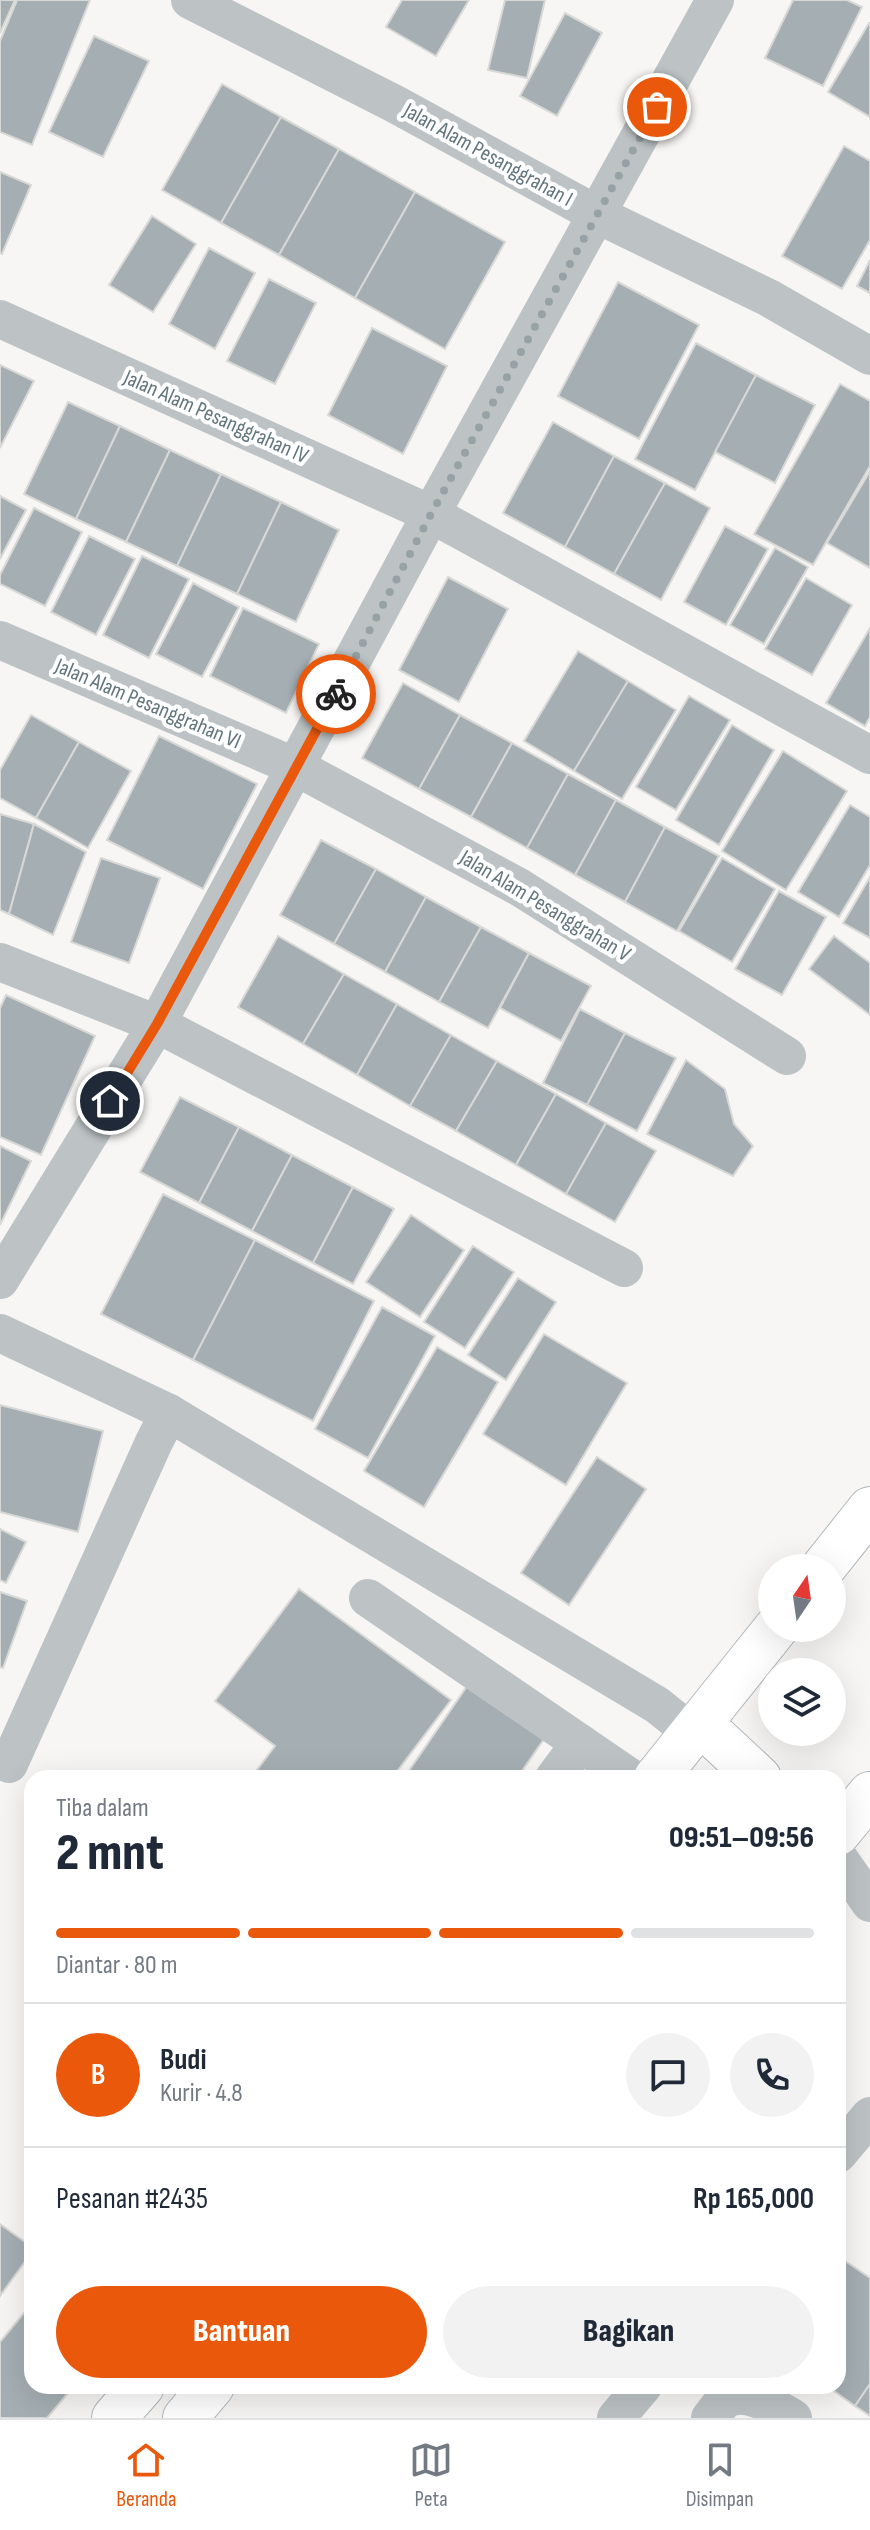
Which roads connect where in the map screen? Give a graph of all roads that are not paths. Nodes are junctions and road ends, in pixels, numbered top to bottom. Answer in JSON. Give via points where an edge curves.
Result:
{"nodes":[{"id":1,"x":190,"y":0,"type":"edge"},
{"id":2,"x":715,"y":0,"type":"edge"},
{"id":3,"x":598,"y":215,"type":"junction"},
{"id":4,"x":0,"y":319,"type":"edge"},
{"id":5,"x":870,"y":356,"type":"edge"},
{"id":6,"x":431,"y":514,"type":"junction"},
{"id":7,"x":0,"y":640,"type":"edge"},
{"id":8,"x":870,"y":755,"type":"edge"},
{"id":9,"x":296,"y":767,"type":"junction"},
{"id":10,"x":0,"y":962,"type":"edge"},
{"id":11,"x":157,"y":1024,"type":"junction"},
{"id":12,"x":787,"y":1056,"type":"dead end"},
{"id":13,"x":624,"y":1268,"type":"dead end"},
{"id":14,"x":0,"y":1280,"type":"edge"},
{"id":15,"x":0,"y":1333,"type":"edge"},
{"id":16,"x":169,"y":1413,"type":"junction"},
{"id":17,"x":870,"y":1509,"type":"edge"},
{"id":18,"x":834,"y":1554,"type":"edge"},
{"id":19,"x":368,"y":1598,"type":"dead end"},
{"id":20,"x":765,"y":1642,"type":"edge"},
{"id":21,"x":580,"y":1743,"type":"junction"},
{"id":22,"x":672,"y":1759,"type":"edge"},
{"id":23,"x":9,"y":1764,"type":"dead end"},
{"id":24,"x":560,"y":1770,"type":"edge"},
{"id":25,"x":729,"y":1770,"type":"edge"},
{"id":26,"x":870,"y":1794,"type":"edge"},
{"id":27,"x":846,"y":1823,"type":"edge"},
{"id":28,"x":846,"y":1868,"type":"edge"},
{"id":29,"x":870,"y":1903,"type":"edge"},
{"id":30,"x":846,"y":1906,"type":"edge"},
{"id":31,"x":870,"y":1926,"type":"edge"},
{"id":32,"x":870,"y":2116,"type":"edge"},
{"id":33,"x":846,"y":2144,"type":"edge"},
{"id":34,"x":135,"y":2394,"type":"edge"},
{"id":35,"x":205,"y":2394,"type":"edge"},
{"id":36,"x":636,"y":2394,"type":"edge"},
{"id":37,"x":718,"y":2409,"type":"edge"},
{"id":38,"x":114,"y":2418,"type":"edge"},
{"id":39,"x":185,"y":2418,"type":"edge"},
{"id":40,"x":616,"y":2418,"type":"edge"},
{"id":41,"x":793,"y":2418,"type":"edge"}],
"edges":[{"from":1,"to":3,"type":"street","name":"Jalan Alam Pesanggrahan I"},
{"from":2,"to":3,"type":"street"},
{"from":3,"to":5,"type":"street","name":"Jalan Alam Pesanggrahan I","via":[[769,298]]},
{"from":3,"to":6,"type":"street"},
{"from":4,"to":6,"type":"street","name":"Jalan Alam Pesanggrahan IV"},
{"from":6,"to":8,"type":"street","name":"Jalan Alam Pesanggrahan IV"},
{"from":6,"to":9,"type":"street"},
{"from":7,"to":9,"type":"street","name":"Jalan Alam Pesanggrahan VI"},
{"from":9,"to":11,"type":"street"},
{"from":9,"to":12,"type":"street","name":"Jalan Alam Pesanggrahan V","via":[[519,887]]},
{"from":10,"to":11,"type":"street"},
{"from":11,"to":13,"type":"street"},
{"from":11,"to":14,"type":"street"},
{"from":15,"to":16,"type":"street"},
{"from":16,"to":22,"type":"street","via":[[657,1705]]},
{"from":16,"to":23,"type":"street"},
{"from":17,"to":18,"type":"main road"},
{"from":19,"to":21,"type":"street"},
{"from":20,"to":22,"type":"main road"},
{"from":21,"to":22,"type":"street"},
{"from":21,"to":24,"type":"street"},
{"from":22,"to":25,"type":"main road"},
{"from":26,"to":27,"type":"main road"},
{"from":28,"to":29,"type":"street"},
{"from":30,"to":31,"type":"street"},
{"from":32,"to":33,"type":"street"},
{"from":34,"to":38,"type":"main road"},
{"from":35,"to":39,"type":"main road"},
{"from":36,"to":40,"type":"street"},
{"from":37,"to":41,"type":"street","via":[[733,2397],[756,2398]]}]}
